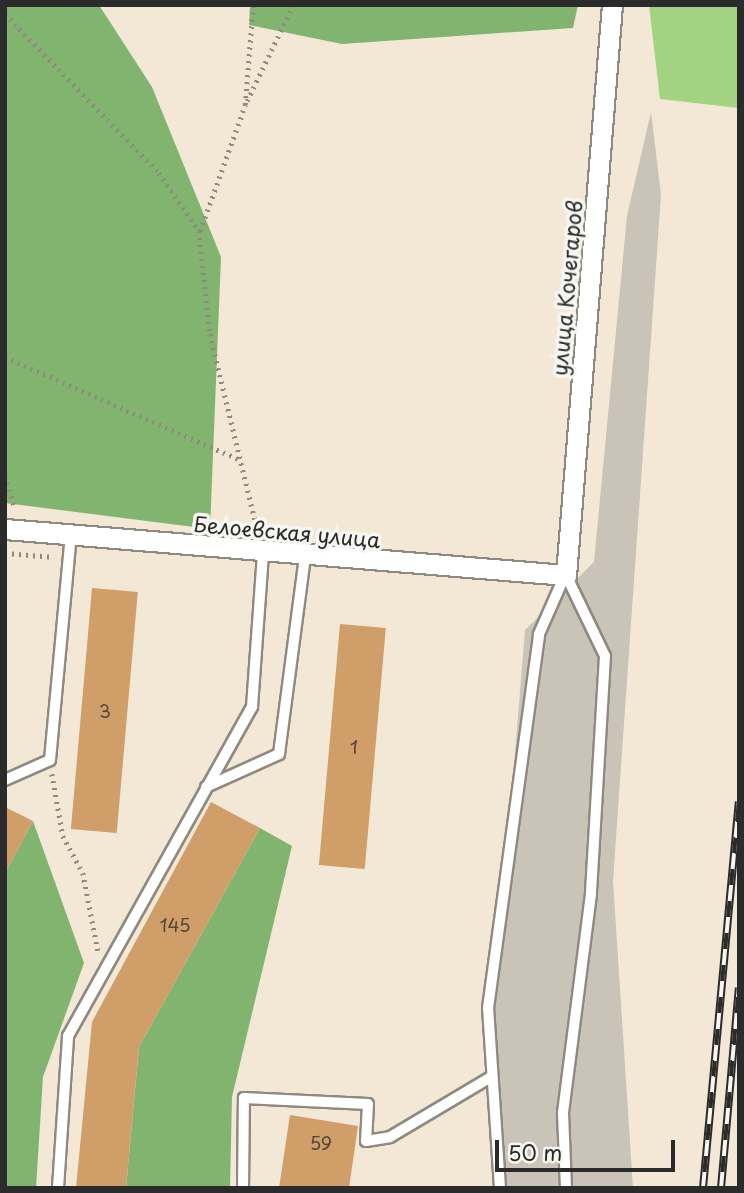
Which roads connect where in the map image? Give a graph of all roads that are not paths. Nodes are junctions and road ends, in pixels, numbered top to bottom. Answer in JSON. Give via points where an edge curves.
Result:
{"nodes":[{"id":1,"x":612,"y":5,"type":"edge"},
{"id":2,"x":14,"y":530,"type":"edge"},
{"id":3,"x":71,"y":535,"type":"junction"},
{"id":4,"x":263,"y":553,"type":"junction"},
{"id":5,"x":305,"y":556,"type":"junction"},
{"id":6,"x":566,"y":575,"type":"junction"},
{"id":7,"x":5,"y":780,"type":"edge"},
{"id":8,"x":205,"y":787,"type":"junction"},
{"id":9,"x":491,"y":1077,"type":"junction"},
{"id":10,"x":58,"y":1188,"type":"edge"},
{"id":11,"x":243,"y":1188,"type":"edge"},
{"id":12,"x":500,"y":1188,"type":"edge"},
{"id":13,"x":566,"y":1188,"type":"edge"}],
"edges":[{"from":1,"to":6,"type":"street","name":"улица Кочегаров"},
{"from":2,"to":3,"type":"street","name":"Белоевская улица"},
{"from":3,"to":4,"type":"street","name":"Белоевская улица"},
{"from":3,"to":7,"type":"lane","via":[[50,760]]},
{"from":4,"to":5,"type":"street","name":"Белоевская улица"},
{"from":4,"to":8,"type":"lane","via":[[252,707]]},
{"from":5,"to":6,"type":"street","name":"Белоевская улица"},
{"from":5,"to":8,"type":"lane","via":[[279,754]]},
{"from":6,"to":9,"type":"lane","via":[[539,634],[488,1008]]},
{"from":6,"to":13,"type":"lane","via":[[605,656],[591,894],[563,1113]]},
{"from":8,"to":10,"type":"lane","via":[[68,1036]]},
{"from":9,"to":11,"type":"lane","via":[[390,1137],[366,1141],[368,1104],[244,1098]]},
{"from":9,"to":12,"type":"lane"}]}
